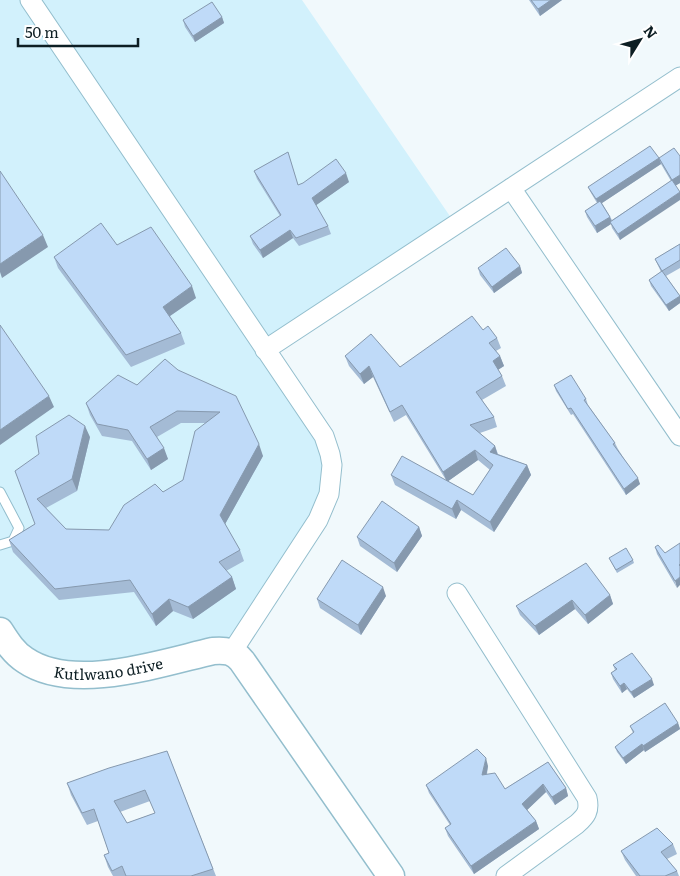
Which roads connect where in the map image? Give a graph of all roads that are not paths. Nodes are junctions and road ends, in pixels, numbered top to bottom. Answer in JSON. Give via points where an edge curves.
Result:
{"nodes":[{"id":1,"x":30,"y":0,"type":"edge"},
{"id":2,"x":680,"y":77,"type":"edge"},
{"id":3,"x":511,"y":188,"type":"junction"},
{"id":4,"x":265,"y":350,"type":"junction"},
{"id":5,"x":680,"y":436,"type":"edge"},
{"id":6,"x":0,"y":492,"type":"edge"},
{"id":7,"x":0,"y":545,"type":"edge"},
{"id":8,"x":457,"y":593,"type":"dead end"},
{"id":9,"x":0,"y":631,"type":"edge"},
{"id":10,"x":232,"y":652,"type":"junction"},
{"id":11,"x":391,"y":876,"type":"edge"},
{"id":12,"x":506,"y":876,"type":"edge"}],
"edges":[{"from":1,"to":4,"type":"street"},
{"from":2,"to":3,"type":"street"},
{"from":3,"to":4,"type":"street"},
{"from":3,"to":5,"type":"street"},
{"from":4,"to":10,"type":"street","via":[[324,436],[330,454],[332,479],[318,520]]},
{"from":6,"to":7,"type":"lane","via":[[19,528],[13,541]]},
{"from":8,"to":12,"type":"street","via":[[587,798],[586,816]]},
{"from":9,"to":10,"type":"street","name":"Kutlwano drive","via":[[25,660],[57,674],[98,675],[213,651]]},
{"from":10,"to":11,"type":"street"}]}
